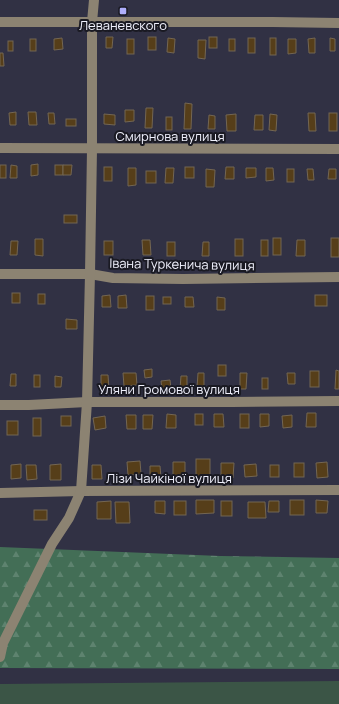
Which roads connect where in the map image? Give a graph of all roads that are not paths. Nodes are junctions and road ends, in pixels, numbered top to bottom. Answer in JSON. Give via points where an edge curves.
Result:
{"nodes":[{"id":1,"x":94,"y":0,"type":"edge"},
{"id":2,"x":0,"y":22,"type":"edge"},
{"id":3,"x":92,"y":22,"type":"junction"},
{"id":4,"x":339,"y":23,"type":"edge"},
{"id":5,"x":0,"y":148,"type":"edge"},
{"id":6,"x":92,"y":149,"type":"junction"},
{"id":7,"x":339,"y":149,"type":"edge"},
{"id":8,"x":0,"y":274,"type":"edge"},
{"id":9,"x":90,"y":274,"type":"junction"},
{"id":10,"x":339,"y":277,"type":"edge"},
{"id":11,"x":339,"y":401,"type":"edge"},
{"id":12,"x":86,"y":402,"type":"junction"},
{"id":13,"x":0,"y":405,"type":"edge"},
{"id":14,"x":339,"y":490,"type":"edge"},
{"id":15,"x":81,"y":491,"type":"junction"},
{"id":16,"x":0,"y":493,"type":"edge"},
{"id":17,"x":0,"y":657,"type":"edge"}],
"edges":[{"from":1,"to":3,"type":"street"},
{"from":2,"to":3,"type":"street"},
{"from":3,"to":4,"type":"street"},
{"from":3,"to":6,"type":"street"},
{"from":5,"to":6,"type":"street","name":"Смирнова вулиця"},
{"from":6,"to":7,"type":"street","name":"Смирнова вулиця"},
{"from":6,"to":9,"type":"street"},
{"from":8,"to":9,"type":"street","name":"Івана Туркенича вулиця"},
{"from":9,"to":10,"type":"street","name":"Івана Туркенича вулиця","via":[[113,278],[168,279]]},
{"from":9,"to":12,"type":"street"},
{"from":11,"to":12,"type":"street","name":"Уляни Громової вулиця"},
{"from":12,"to":13,"type":"street","name":"Уляни Громової вулиця"},
{"from":12,"to":15,"type":"street"},
{"from":14,"to":15,"type":"street","name":"Лізи Чайкіної вулиця"},
{"from":15,"to":16,"type":"street","name":"Лізи Чайкіної вулиця"},
{"from":15,"to":17,"type":"street","via":[[3,643]]}]}
